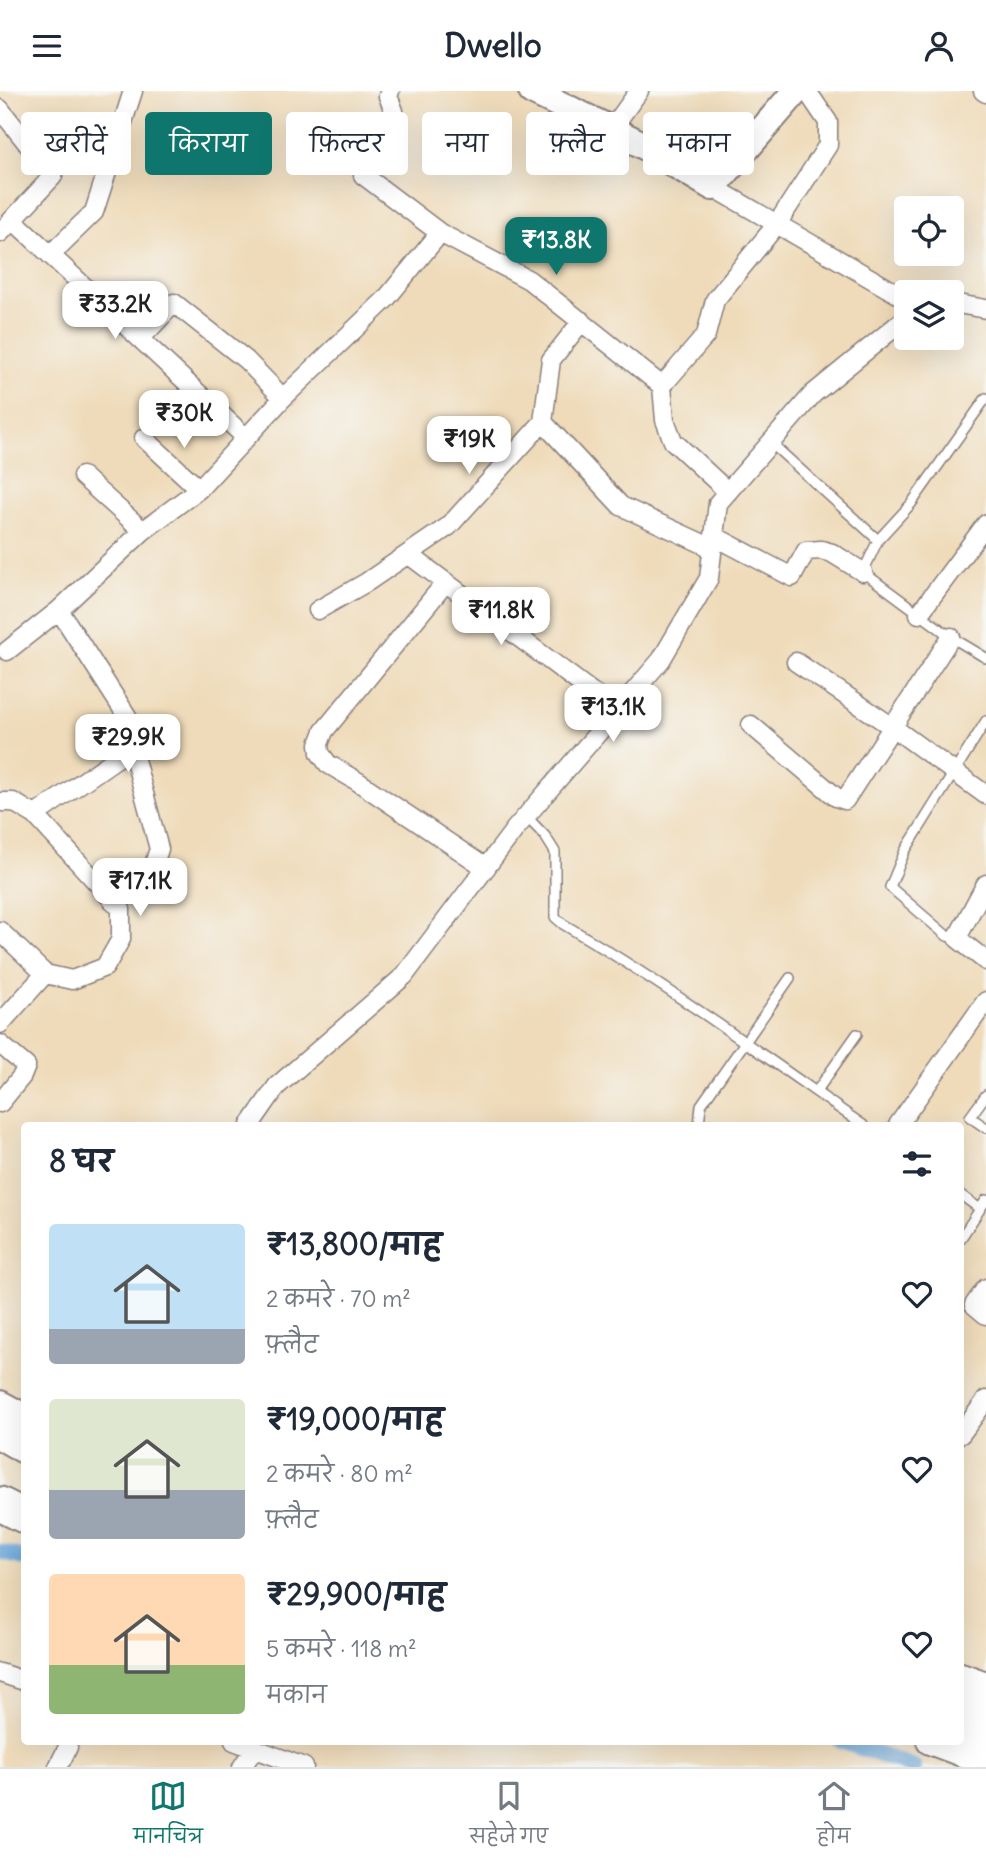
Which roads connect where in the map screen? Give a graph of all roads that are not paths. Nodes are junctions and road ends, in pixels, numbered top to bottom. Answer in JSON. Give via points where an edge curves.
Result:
{"nodes":[{"id":1,"x":134,"y":91,"type":"edge"},
{"id":2,"x":390,"y":91,"type":"edge"},
{"id":3,"x":639,"y":91,"type":"edge"},
{"id":4,"x":796,"y":91,"type":"edge"},
{"id":5,"x":807,"y":91,"type":"edge"},
{"id":6,"x":538,"y":92,"type":"edge"},
{"id":7,"x":0,"y":109,"type":"edge"},
{"id":8,"x":576,"y":112,"type":"edge"},
{"id":9,"x":624,"y":112,"type":"edge"},
{"id":10,"x":629,"y":138,"type":"edge"},
{"id":11,"x":713,"y":187,"type":"junction"},
{"id":12,"x":777,"y":224,"type":"junction"},
{"id":13,"x":6,"y":226,"type":"edge"},
{"id":14,"x":440,"y":233,"type":"junction"},
{"id":15,"x":50,"y":255,"type":"junction"},
{"id":16,"x":894,"y":292,"type":"edge"},
{"id":17,"x":964,"y":305,"type":"edge"},
{"id":18,"x":986,"y":309,"type":"edge"},
{"id":19,"x":582,"y":321,"type":"junction"},
{"id":20,"x":894,"y":328,"type":"edge"},
{"id":21,"x":140,"y":339,"type":"junction"},
{"id":22,"x":662,"y":386,"type":"junction"},
{"id":23,"x":283,"y":398,"type":"junction"},
{"id":24,"x":986,"y":398,"type":"edge"},
{"id":25,"x":543,"y":422,"type":"junction"},
{"id":26,"x":243,"y":435,"type":"dead end"},
{"id":27,"x":144,"y":438,"type":"dead end"},
{"id":28,"x":771,"y":443,"type":"junction"},
{"id":29,"x":82,"y":476,"type":"dead end"},
{"id":30,"x":199,"y":489,"type":"junction"},
{"id":31,"x":728,"y":492,"type":"junction"},
{"id":32,"x":986,"y":524,"type":"edge"},
{"id":33,"x":143,"y":531,"type":"junction"},
{"id":34,"x":878,"y":540,"type":"junction"},
{"id":35,"x":713,"y":542,"type":"junction"},
{"id":36,"x":408,"y":554,"type":"junction"},
{"id":37,"x":863,"y":572,"type":"junction"},
{"id":38,"x":446,"y":582,"type":"junction"},
{"id":39,"x":59,"y":610,"type":"junction"},
{"id":40,"x":318,"y":610,"type":"dead end"},
{"id":41,"x":919,"y":614,"type":"junction"},
{"id":42,"x":951,"y":637,"type":"junction"},
{"id":43,"x":7,"y":651,"type":"dead end"},
{"id":44,"x":986,"y":658,"type":"edge"},
{"id":45,"x":796,"y":662,"type":"dead end"},
{"id":46,"x":617,"y":711,"type":"junction"},
{"id":47,"x":986,"y":721,"type":"edge"},
{"id":48,"x":751,"y":725,"type":"dead end"},
{"id":49,"x":891,"y":726,"type":"junction"},
{"id":50,"x":131,"y":745,"type":"junction"},
{"id":51,"x":955,"y":772,"type":"junction"},
{"id":52,"x":986,"y":795,"type":"edge"},
{"id":53,"x":0,"y":802,"type":"edge"},
{"id":54,"x":35,"y":815,"type":"junction"},
{"id":55,"x":526,"y":816,"type":"junction"},
{"id":56,"x":486,"y":868,"type":"junction"},
{"id":57,"x":986,"y":884,"type":"edge"},
{"id":58,"x":112,"y":900,"type":"junction"},
{"id":59,"x":0,"y":931,"type":"edge"},
{"id":60,"x":957,"y":938,"type":"junction"},
{"id":61,"x":986,"y":961,"type":"edge"},
{"id":62,"x":45,"y":974,"type":"junction"},
{"id":63,"x":790,"y":978,"type":"dead end"},
{"id":64,"x":986,"y":1002,"type":"edge"},
{"id":65,"x":0,"y":1024,"type":"edge"},
{"id":66,"x":857,"y":1034,"type":"dead end"},
{"id":67,"x":745,"y":1042,"type":"junction"},
{"id":68,"x":0,"y":1044,"type":"edge"},
{"id":69,"x":816,"y":1092,"type":"junction"},
{"id":70,"x":986,"y":1095,"type":"edge"},
{"id":71,"x":0,"y":1103,"type":"edge"},
{"id":72,"x":252,"y":1122,"type":"edge"},
{"id":73,"x":699,"y":1122,"type":"edge"},
{"id":74,"x":859,"y":1122,"type":"edge"},
{"id":75,"x":900,"y":1122,"type":"edge"},
{"id":76,"x":986,"y":1128,"type":"edge"},
{"id":77,"x":964,"y":1196,"type":"edge"},
{"id":78,"x":983,"y":1204,"type":"edge"},
{"id":79,"x":964,"y":1233,"type":"edge"},
{"id":80,"x":986,"y":1288,"type":"edge"},
{"id":81,"x":986,"y":1315,"type":"edge"},
{"id":82,"x":986,"y":1401,"type":"edge"},
{"id":83,"x":0,"y":1404,"type":"edge"},
{"id":84,"x":21,"y":1415,"type":"edge"},
{"id":85,"x":964,"y":1430,"type":"edge"},
{"id":86,"x":0,"y":1431,"type":"edge"},
{"id":87,"x":21,"y":1444,"type":"edge"},
{"id":88,"x":0,"y":1504,"type":"edge"},
{"id":89,"x":21,"y":1514,"type":"edge"},
{"id":90,"x":0,"y":1674,"type":"edge"},
{"id":91,"x":964,"y":1677,"type":"edge"},
{"id":92,"x":21,"y":1680,"type":"edge"},
{"id":93,"x":986,"y":1685,"type":"edge"},
{"id":94,"x":964,"y":1698,"type":"edge"},
{"id":95,"x":986,"y":1706,"type":"edge"},
{"id":96,"x":964,"y":1729,"type":"edge"},
{"id":97,"x":986,"y":1737,"type":"edge"},
{"id":98,"x":244,"y":1745,"type":"edge"},
{"id":99,"x":941,"y":1745,"type":"edge"},
{"id":100,"x":68,"y":1748,"type":"dead end"},
{"id":101,"x":254,"y":1749,"type":"junction"},
{"id":102,"x":986,"y":1762,"type":"edge"},
{"id":103,"x":58,"y":1767,"type":"edge"},
{"id":104,"x":242,"y":1767,"type":"edge"},
{"id":105,"x":304,"y":1767,"type":"edge"}],
"edges":[{"from":1,"to":15,"type":"street","via":[[94,212]]},
{"from":2,"to":14,"type":"street","via":[[394,111],[376,137],[387,147],[363,175]]},
{"from":3,"to":9,"type":"street"},
{"from":4,"to":11,"type":"street"},
{"from":5,"to":12,"type":"street","via":[[828,123],[828,145]]},
{"from":6,"to":8,"type":"street"},
{"from":7,"to":13,"type":"street","via":[[53,176]]},
{"from":10,"to":11,"type":"street"},
{"from":11,"to":12,"type":"street"},
{"from":12,"to":16,"type":"street"},
{"from":12,"to":22,"type":"street","via":[[715,300],[706,335]]},
{"from":13,"to":15,"type":"street"},
{"from":14,"to":19,"type":"street","via":[[529,280]]},
{"from":14,"to":23,"type":"street","via":[[386,299]]},
{"from":15,"to":21,"type":"street"},
{"from":17,"to":18,"type":"street"},
{"from":19,"to":22,"type":"street"},
{"from":19,"to":25,"type":"street","via":[[551,360]]},
{"from":20,"to":28,"type":"street","via":[[813,394]]},
{"from":21,"to":23,"type":"street","via":[[174,303],[246,360]]},
{"from":21,"to":26,"type":"street"},
{"from":22,"to":31,"type":"street","via":[[665,420],[673,441]]},
{"from":23,"to":30,"type":"street"},
{"from":24,"to":34,"type":"lane","via":[[911,504]]},
{"from":25,"to":35,"type":"street","via":[[621,506]]},
{"from":25,"to":36,"type":"street","via":[[449,526]]},
{"from":27,"to":30,"type":"street"},
{"from":28,"to":31,"type":"street"},
{"from":28,"to":34,"type":"lane"},
{"from":29,"to":33,"type":"street"},
{"from":30,"to":33,"type":"street"},
{"from":31,"to":35,"type":"street","via":[[718,503]]},
{"from":32,"to":41,"type":"street"},
{"from":33,"to":39,"type":"street"},
{"from":34,"to":37,"type":"lane"},
{"from":35,"to":37,"type":"street","via":[[792,577],[806,551],[821,549]]},
{"from":35,"to":46,"type":"street","via":[[709,578],[660,660]]},
{"from":36,"to":38,"type":"street"},
{"from":36,"to":40,"type":"street"},
{"from":37,"to":41,"type":"lane"},
{"from":38,"to":46,"type":"street"},
{"from":38,"to":56,"type":"street","via":[[324,731],[320,753],[328,764]]},
{"from":39,"to":43,"type":"street"},
{"from":39,"to":50,"type":"street","via":[[127,716]]},
{"from":41,"to":42,"type":"lane"},
{"from":42,"to":44,"type":"lane"},
{"from":42,"to":49,"type":"street"},
{"from":45,"to":49,"type":"street"},
{"from":46,"to":55,"type":"street"},
{"from":47,"to":51,"type":"lane"},
{"from":48,"to":49,"type":"street","via":[[845,800]]},
{"from":49,"to":51,"type":"street"},
{"from":50,"to":54,"type":"street"},
{"from":50,"to":58,"type":"street","via":[[159,849],[141,884]]},
{"from":51,"to":52,"type":"street"},
{"from":51,"to":60,"type":"lane","via":[[905,851],[890,887],[947,936]]},
{"from":53,"to":54,"type":"street","via":[[13,802]]},
{"from":54,"to":58,"type":"street"},
{"from":55,"to":56,"type":"street"},
{"from":55,"to":67,"type":"lane","via":[[555,852],[555,917]]},
{"from":56,"to":72,"type":"street","via":[[404,976],[277,1086]]},
{"from":57,"to":60,"type":"street"},
{"from":58,"to":62,"type":"street","via":[[121,909],[121,939],[105,967],[72,981]]},
{"from":59,"to":62,"type":"street"},
{"from":60,"to":61,"type":"street"},
{"from":62,"to":65,"type":"street"},
{"from":63,"to":67,"type":"lane"},
{"from":64,"to":75,"type":"street"},
{"from":66,"to":69,"type":"lane"},
{"from":67,"to":69,"type":"lane"},
{"from":67,"to":73,"type":"lane","via":[[701,1105]]},
{"from":68,"to":71,"type":"street","via":[[26,1066]]},
{"from":69,"to":74,"type":"lane"},
{"from":70,"to":76,"type":"lane","via":[[970,1117]]},
{"from":77,"to":78,"type":"lane"},
{"from":78,"to":79,"type":"lane"},
{"from":80,"to":81,"type":"street","via":[[974,1305]]},
{"from":82,"to":85,"type":"street"},
{"from":83,"to":84,"type":"street"},
{"from":86,"to":87,"type":"highway"},
{"from":88,"to":89,"type":"highway"},
{"from":90,"to":92,"type":"street"},
{"from":91,"to":93,"type":"street"},
{"from":94,"to":95,"type":"highway"},
{"from":96,"to":97,"type":"highway"},
{"from":98,"to":101,"type":"street"},
{"from":99,"to":102,"type":"street"},
{"from":100,"to":103,"type":"street"},
{"from":101,"to":104,"type":"street"},
{"from":101,"to":105,"type":"street"}]}
